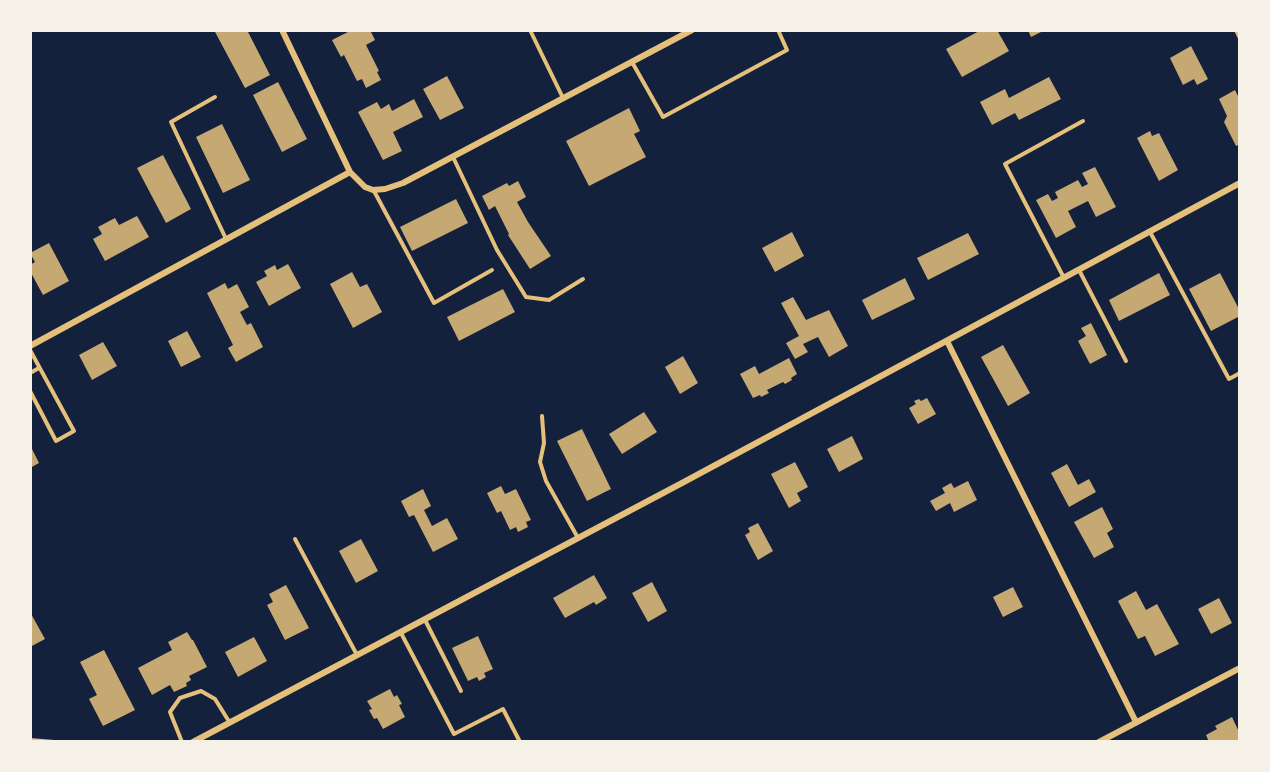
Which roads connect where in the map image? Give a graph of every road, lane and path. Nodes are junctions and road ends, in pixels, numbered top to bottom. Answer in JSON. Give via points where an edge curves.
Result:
{"nodes":[{"id":1,"x":282,"y":30,"type":"edge"},
{"id":2,"x":530,"y":30,"type":"edge"},
{"id":3,"x":692,"y":30,"type":"edge"},
{"id":4,"x":778,"y":30,"type":"edge"},
{"id":5,"x":1236,"y":30,"type":"edge"},
{"id":6,"x":1240,"y":38,"type":"edge"},
{"id":7,"x":632,"y":62,"type":"junction"},
{"id":8,"x":214,"y":97,"type":"dead end"},
{"id":9,"x":563,"y":98,"type":"junction"},
{"id":10,"x":1083,"y":121,"type":"dead end"},
{"id":11,"x":452,"y":157,"type":"junction"},
{"id":12,"x":350,"y":172,"type":"junction"},
{"id":13,"x":1240,"y":183,"type":"edge"},
{"id":14,"x":374,"y":190,"type":"junction"},
{"id":15,"x":1150,"y":231,"type":"junction"},
{"id":16,"x":226,"y":239,"type":"junction"},
{"id":17,"x":492,"y":270,"type":"dead end"},
{"id":18,"x":1079,"y":270,"type":"junction"},
{"id":19,"x":1064,"y":278,"type":"junction"},
{"id":20,"x":582,"y":279,"type":"dead end"},
{"id":21,"x":947,"y":341,"type":"junction"},
{"id":22,"x":30,"y":348,"type":"edge"},
{"id":23,"x":1126,"y":361,"type":"dead end"},
{"id":24,"x":39,"y":368,"type":"junction"},
{"id":25,"x":30,"y":373,"type":"edge"},
{"id":26,"x":1240,"y":373,"type":"edge"},
{"id":27,"x":30,"y":391,"type":"edge"},
{"id":28,"x":542,"y":416,"type":"dead end"},
{"id":29,"x":578,"y":538,"type":"junction"},
{"id":30,"x":295,"y":539,"type":"dead end"},
{"id":31,"x":425,"y":619,"type":"junction"},
{"id":32,"x":401,"y":632,"type":"junction"},
{"id":33,"x":357,"y":655,"type":"junction"},
{"id":34,"x":1240,"y":668,"type":"edge"},
{"id":35,"x":461,"y":691,"type":"dead end"},
{"id":36,"x":1136,"y":722,"type":"junction"},
{"id":37,"x":230,"y":723,"type":"junction"},
{"id":38,"x":30,"y":740,"type":"edge"},
{"id":39,"x":54,"y":742,"type":"edge"},
{"id":40,"x":182,"y":742,"type":"edge"},
{"id":41,"x":193,"y":742,"type":"edge"},
{"id":42,"x":520,"y":742,"type":"edge"},
{"id":43,"x":1099,"y":742,"type":"edge"}],
"edges":[{"from":1,"to":12,"type":"street"},
{"from":2,"to":9,"type":"lane"},
{"from":3,"to":7,"type":"street"},
{"from":4,"to":7,"type":"lane","via":[[787,50],[663,117]]},
{"from":5,"to":6,"type":"lane"},
{"from":7,"to":9,"type":"street"},
{"from":8,"to":16,"type":"lane","via":[[171,122]]},
{"from":9,"to":11,"type":"street"},
{"from":10,"to":19,"type":"lane","via":[[1005,164]]},
{"from":11,"to":14,"type":"street","via":[[403,183]]},
{"from":11,"to":20,"type":"lane","via":[[496,250],[526,297],[549,300]]},
{"from":12,"to":14,"type":"street"},
{"from":12,"to":16,"type":"street"},
{"from":13,"to":15,"type":"street"},
{"from":14,"to":17,"type":"lane","via":[[434,303]]},
{"from":15,"to":18,"type":"street"},
{"from":15,"to":26,"type":"lane","via":[[1228,379]]},
{"from":16,"to":22,"type":"street"},
{"from":18,"to":19,"type":"street"},
{"from":18,"to":23,"type":"lane"},
{"from":19,"to":21,"type":"street"},
{"from":21,"to":29,"type":"street"},
{"from":21,"to":36,"type":"street"},
{"from":22,"to":24,"type":"lane"},
{"from":24,"to":25,"type":"lane"},
{"from":24,"to":27,"type":"lane","via":[[74,431],[56,441]]},
{"from":28,"to":29,"type":"lane","via":[[544,443],[540,462],[546,481]]},
{"from":29,"to":31,"type":"street"},
{"from":30,"to":33,"type":"lane"},
{"from":31,"to":32,"type":"street"},
{"from":31,"to":35,"type":"lane"},
{"from":32,"to":33,"type":"street"},
{"from":32,"to":42,"type":"lane","via":[[454,734],[503,709]]},
{"from":33,"to":37,"type":"street"},
{"from":34,"to":36,"type":"street"},
{"from":36,"to":43,"type":"street"},
{"from":37,"to":40,"type":"lane","via":[[215,699],[201,691],[180,698],[170,712]]},
{"from":37,"to":41,"type":"street"},
{"from":38,"to":39,"type":"lane"}]}
